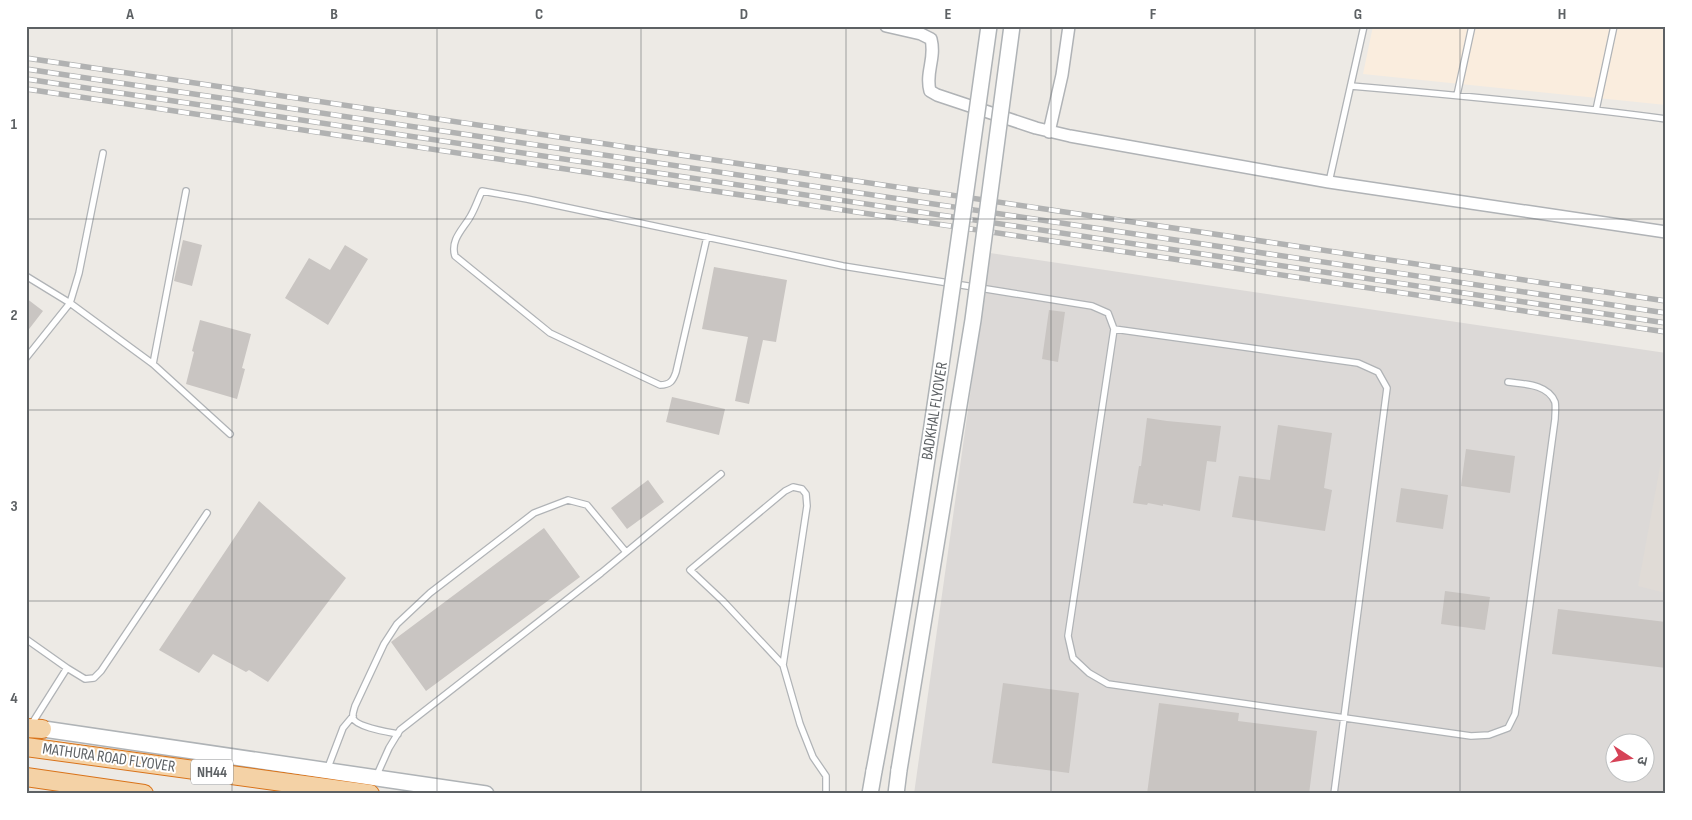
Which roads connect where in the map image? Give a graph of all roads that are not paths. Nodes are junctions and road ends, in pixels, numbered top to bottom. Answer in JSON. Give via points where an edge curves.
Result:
{"nodes":[{"id":1,"x":886,"y":26,"type":"edge"},
{"id":2,"x":934,"y":26,"type":"edge"},
{"id":3,"x":988,"y":26,"type":"edge"},
{"id":4,"x":1012,"y":26,"type":"edge"},
{"id":5,"x":1068,"y":26,"type":"edge"},
{"id":6,"x":1364,"y":26,"type":"edge"},
{"id":7,"x":1472,"y":26,"type":"edge"},
{"id":8,"x":1614,"y":26,"type":"edge"},
{"id":9,"x":931,"y":39,"type":"junction"},
{"id":10,"x":1351,"y":86,"type":"junction"},
{"id":11,"x":1457,"y":95,"type":"junction"},
{"id":12,"x":1596,"y":110,"type":"junction"},
{"id":13,"x":1666,"y":119,"type":"edge"},
{"id":14,"x":1049,"y":132,"type":"junction"},
{"id":15,"x":103,"y":153,"type":"dead end"},
{"id":16,"x":1329,"y":182,"type":"junction"},
{"id":17,"x":186,"y":191,"type":"dead end"},
{"id":18,"x":1666,"y":232,"type":"edge"},
{"id":19,"x":707,"y":238,"type":"junction"},
{"id":20,"x":26,"y":276,"type":"edge"},
{"id":21,"x":70,"y":304,"type":"junction"},
{"id":22,"x":1114,"y":329,"type":"junction"},
{"id":23,"x":29,"y":349,"type":"edge"},
{"id":24,"x":26,"y":358,"type":"edge"},
{"id":25,"x":153,"y":364,"type":"junction"},
{"id":26,"x":1508,"y":382,"type":"dead end"},
{"id":27,"x":230,"y":434,"type":"dead end"},
{"id":28,"x":721,"y":474,"type":"dead end"},
{"id":29,"x":207,"y":513,"type":"dead end"},
{"id":30,"x":626,"y":552,"type":"junction"},
{"id":31,"x":26,"y":639,"type":"edge"},
{"id":32,"x":783,"y":665,"type":"junction"},
{"id":33,"x":67,"y":668,"type":"junction"},
{"id":34,"x":353,"y":716,"type":"junction"},
{"id":35,"x":1344,"y":718,"type":"junction"},
{"id":36,"x":31,"y":727,"type":"edge"},
{"id":37,"x":398,"y":734,"type":"junction"},
{"id":38,"x":26,"y":746,"type":"edge"},
{"id":39,"x":326,"y":770,"type":"junction"},
{"id":40,"x":26,"y":777,"type":"edge"},
{"id":41,"x":373,"y":786,"type":"edge"},
{"id":42,"x":144,"y":794,"type":"edge"},
{"id":43,"x":486,"y":794,"type":"edge"},
{"id":44,"x":826,"y":794,"type":"edge"},
{"id":45,"x":870,"y":794,"type":"edge"},
{"id":46,"x":896,"y":794,"type":"edge"},
{"id":47,"x":1334,"y":794,"type":"edge"}],
"edges":[{"from":1,"to":9,"type":"street"},
{"from":2,"to":9,"type":"street"},
{"from":3,"to":45,"type":"main road","name":"BADKHAL FLYOVER","bridge":true,"via":[[938,393]]},
{"from":4,"to":46,"type":"main road","name":"BADKHAL FLYOVER","bridge":true,"via":[[973,320]]},
{"from":5,"to":14,"type":"street","via":[[1062,75]]},
{"from":6,"to":10,"type":"lane"},
{"from":7,"to":11,"type":"lane"},
{"from":8,"to":12,"type":"lane"},
{"from":9,"to":14,"type":"street","via":[[934,50],[928,82],[930,91]]},
{"from":10,"to":11,"type":"lane"},
{"from":10,"to":16,"type":"lane"},
{"from":11,"to":12,"type":"lane"},
{"from":12,"to":13,"type":"lane"},
{"from":14,"to":16,"type":"street"},
{"from":15,"to":21,"type":"lane"},
{"from":16,"to":18,"type":"street"},
{"from":17,"to":25,"type":"lane"},
{"from":19,"to":19,"type":"lane","via":[[676,372],[673,381],[667,385],[660,385],[550,333],[455,256],[453,250],[482,191]]},
{"from":19,"to":22,"type":"lane","via":[[843,266],[1092,306],[1108,314]]},
{"from":20,"to":21,"type":"lane"},
{"from":21,"to":23,"type":"lane"},
{"from":21,"to":25,"type":"lane"},
{"from":22,"to":35,"type":"lane","via":[[1068,636],[1074,658],[1089,673],[1108,684]]},
{"from":22,"to":35,"type":"lane","via":[[1358,363],[1378,372],[1386,388]]},
{"from":23,"to":24,"type":"lane"},
{"from":25,"to":27,"type":"lane"},
{"from":26,"to":35,"type":"lane","via":[[1536,386],[1549,394],[1555,403],[1515,714],[1508,728],[1480,736]]},
{"from":28,"to":30,"type":"lane"},
{"from":29,"to":33,"type":"lane","via":[[101,671],[94,678],[85,679]]},
{"from":30,"to":34,"type":"lane","via":[[588,505],[568,500],[534,513],[430,593],[397,624],[365,683]]},
{"from":30,"to":37,"type":"lane"},
{"from":31,"to":33,"type":"lane"},
{"from":32,"to":32,"type":"lane","via":[[807,506],[802,488],[793,487],[690,570]]},
{"from":32,"to":44,"type":"lane","via":[[800,724],[813,757],[826,776]]},
{"from":33,"to":36,"type":"lane"},
{"from":34,"to":37,"type":"lane","via":[[354,721],[362,725]]},
{"from":34,"to":39,"type":"lane","via":[[343,728]]},
{"from":35,"to":47,"type":"lane"},
{"from":36,"to":39,"type":"main road"},
{"from":37,"to":41,"type":"lane"},
{"from":38,"to":41,"type":"highway","name":"MATHURA ROAD FLYOVER","number":"NH44"},
{"from":39,"to":41,"type":"main road"},
{"from":40,"to":42,"type":"highway","name":"MATHURA ROAD FLYOVER"},
{"from":41,"to":43,"type":"main road"}]}
